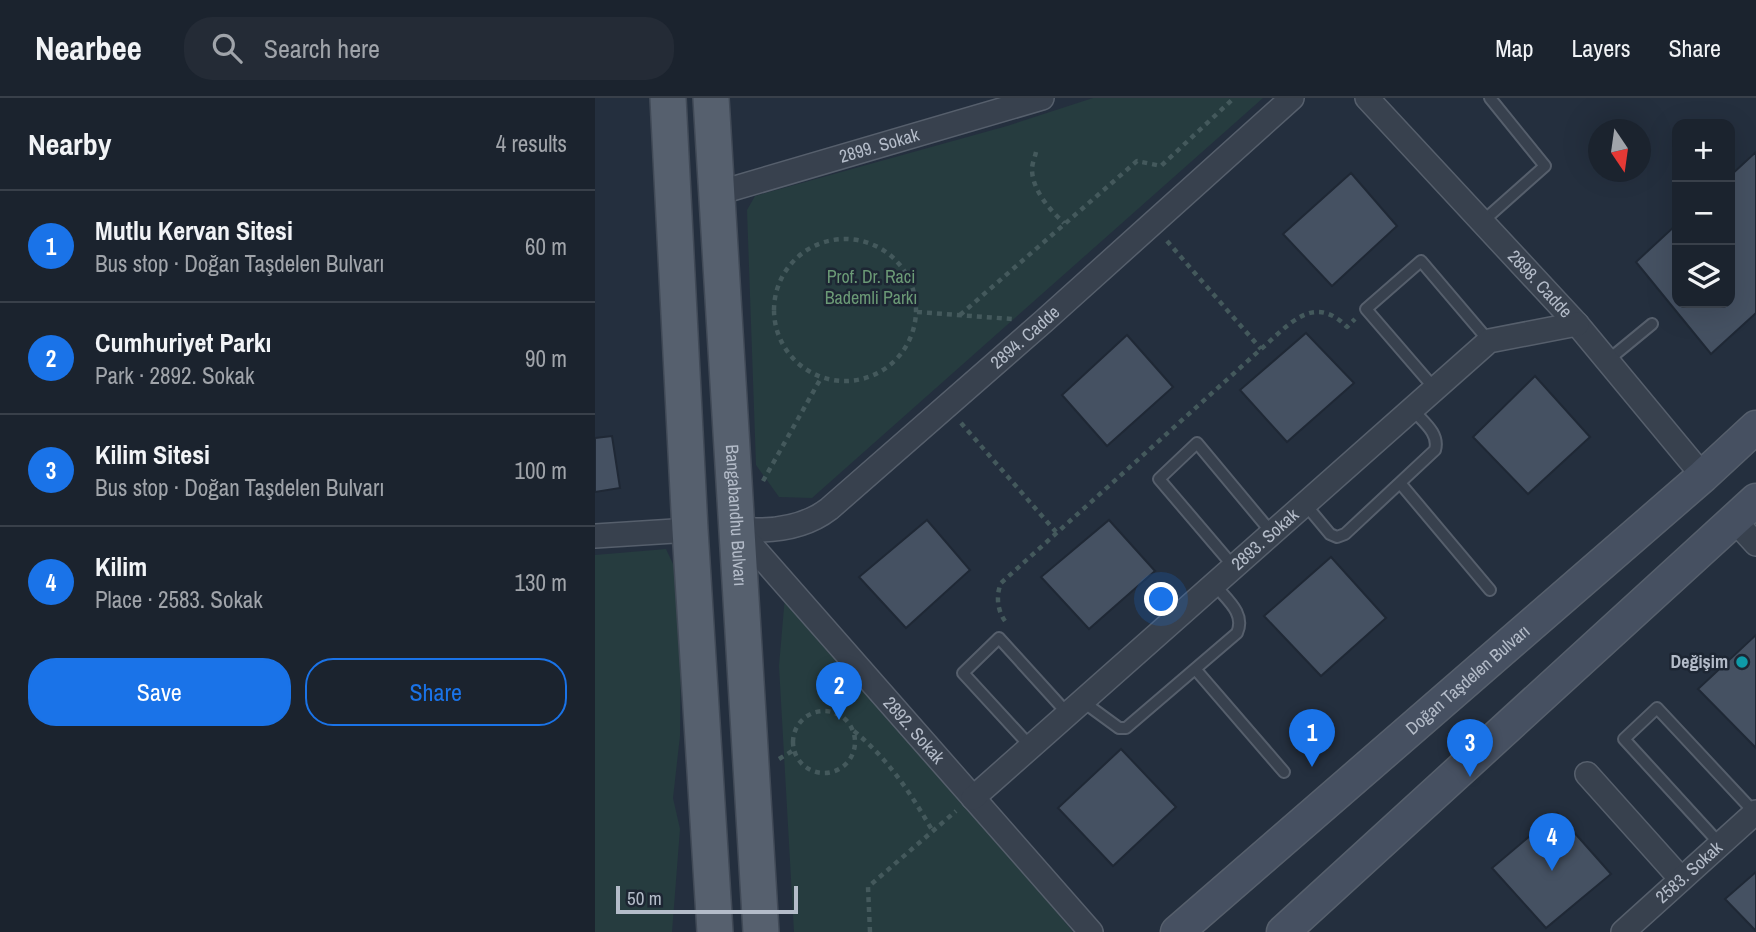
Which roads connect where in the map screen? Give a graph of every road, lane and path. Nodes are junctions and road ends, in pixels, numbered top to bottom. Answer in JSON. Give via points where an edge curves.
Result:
{"nodes":[{"id":1,"x":668,"y":98,"type":"edge"},
{"id":2,"x":711,"y":98,"type":"edge"},
{"id":3,"x":1042,"y":98,"type":"edge"},
{"id":4,"x":1234,"y":98,"type":"edge"},
{"id":5,"x":1292,"y":98,"type":"edge"},
{"id":6,"x":1367,"y":98,"type":"edge"},
{"id":7,"x":1490,"y":98,"type":"edge"},
{"id":8,"x":1036,"y":152,"type":"dead end"},
{"id":9,"x":718,"y":193,"type":"junction"},
{"id":10,"x":1482,"y":222,"type":"junction"},
{"id":11,"x":1064,"y":223,"type":"junction"},
{"id":12,"x":1153,"y":224,"type":"junction"},
{"id":13,"x":1366,"y":309,"type":"junction"},
{"id":14,"x":917,"y":312,"type":"junction"},
{"id":15,"x":960,"y":315,"type":"junction"},
{"id":16,"x":1044,"y":321,"type":"junction"},
{"id":17,"x":1577,"y":324,"type":"junction"},
{"id":18,"x":1652,"y":324,"type":"dead end"},
{"id":19,"x":1489,"y":341,"type":"junction"},
{"id":20,"x":1261,"y":349,"type":"junction"},
{"id":21,"x":1607,"y":361,"type":"junction"},
{"id":22,"x":821,"y":378,"type":"junction"},
{"id":23,"x":1435,"y":389,"type":"junction"},
{"id":24,"x":947,"y":406,"type":"junction"},
{"id":25,"x":1412,"y":409,"type":"junction"},
{"id":26,"x":1756,"y":426,"type":"edge"},
{"id":27,"x":1703,"y":476,"type":"junction"},
{"id":28,"x":762,"y":482,"type":"dead end"},
{"id":29,"x":1400,"y":483,"type":"junction"},
{"id":30,"x":1305,"y":504,"type":"junction"},
{"id":31,"x":1745,"y":510,"type":"edge"},
{"id":32,"x":737,"y":528,"type":"junction"},
{"id":33,"x":690,"y":530,"type":"junction"},
{"id":34,"x":1056,"y":532,"type":"junction"},
{"id":35,"x":1272,"y":533,"type":"junction"},
{"id":36,"x":595,"y":536,"type":"edge"},
{"id":37,"x":1756,"y":544,"type":"edge"},
{"id":38,"x":1234,"y":567,"type":"junction"},
{"id":39,"x":1214,"y":584,"type":"junction"},
{"id":40,"x":1490,"y":590,"type":"dead end"},
{"id":41,"x":999,"y":638,"type":"junction"},
{"id":42,"x":1196,"y":670,"type":"junction"},
{"id":43,"x":1075,"y":708,"type":"junction"},
{"id":44,"x":853,"y":731,"type":"junction"},
{"id":45,"x":1031,"y":747,"type":"junction"},
{"id":46,"x":1284,"y":772,"type":"dead end"},
{"id":47,"x":1587,"y":774,"type":"dead end"},
{"id":48,"x":973,"y":798,"type":"junction"},
{"id":49,"x":1756,"y":812,"type":"edge"},
{"id":50,"x":932,"y":830,"type":"junction"},
{"id":51,"x":1720,"y":845,"type":"junction"},
{"id":52,"x":1681,"y":880,"type":"junction"},
{"id":53,"x":715,"y":932,"type":"edge"},
{"id":54,"x":761,"y":932,"type":"edge"},
{"id":55,"x":870,"y":932,"type":"edge"},
{"id":56,"x":1091,"y":932,"type":"edge"},
{"id":57,"x":1177,"y":932,"type":"edge"},
{"id":58,"x":1283,"y":932,"type":"edge"},
{"id":59,"x":1623,"y":932,"type":"edge"}],
"edges":[{"from":1,"to":33,"type":"main road"},
{"from":2,"to":9,"type":"main road","name":"Bangabandhu Bulvarı"},
{"from":3,"to":9,"type":"street","name":"2899. Sokak"},
{"from":4,"to":11,"type":"path","via":[[1161,166],[1137,161]]},
{"from":5,"to":12,"type":"street","name":"2894. Cadde"},
{"from":6,"to":10,"type":"street","name":"2898. Cadde"},
{"from":7,"to":10,"type":"lane","via":[[1545,166]]},
{"from":8,"to":11,"type":"path","via":[[1032,170],[1038,189],[1048,208]]},
{"from":9,"to":32,"type":"main road","name":"Bangabandhu Bulvarı"},
{"from":10,"to":17,"type":"street","name":"2898. Cadde"},
{"from":11,"to":15,"type":"path"},
{"from":12,"to":16,"type":"street","name":"2894. Cadde"},
{"from":12,"to":20,"type":"path"},
{"from":13,"to":19,"type":"lane","via":[[1421,261]]},
{"from":13,"to":20,"type":"path","via":[[1347,327],[1331,315],[1302,314]]},
{"from":13,"to":23,"type":"lane"},
{"from":14,"to":15,"type":"path"},
{"from":14,"to":22,"type":"path","via":[[913,334],[902,354],[886,369],[865,379]]},
{"from":14,"to":22,"type":"path","via":[[903,267],[885,250],[862,240],[838,238],[795,258],[780,278],[773,301],[774,326],[783,348],[799,366]]},
{"from":15,"to":16,"type":"path"},
{"from":16,"to":24,"type":"street","name":"2894. Cadde"},
{"from":17,"to":19,"type":"street"},
{"from":17,"to":21,"type":"street","name":"2898. Cadde"},
{"from":18,"to":21,"type":"lane"},
{"from":19,"to":23,"type":"street","name":"2893. Sokak"},
{"from":20,"to":34,"type":"path"},
{"from":21,"to":27,"type":"street","name":"2898. Cadde"},
{"from":22,"to":28,"type":"path"},
{"from":23,"to":25,"type":"street","name":"2893. Sokak"},
{"from":24,"to":32,"type":"street","name":"2894. Cadde","via":[[820,516],[782,527]]},
{"from":24,"to":34,"type":"path"},
{"from":25,"to":29,"type":"lane","via":[[1437,443],[1431,455]]},
{"from":25,"to":30,"type":"street","name":"2893. Sokak"},
{"from":26,"to":27,"type":"main road","name":"Doğan Taşdelen Bulvarı"},
{"from":27,"to":57,"type":"main road","name":"Doğan Taşdelen Bulvarı"},
{"from":29,"to":30,"type":"lane","via":[[1341,537],[1330,534]]},
{"from":29,"to":40,"type":"lane"},
{"from":30,"to":35,"type":"street","name":"2893. Sokak"},
{"from":31,"to":37,"type":"street"},
{"from":31,"to":58,"type":"main road"},
{"from":32,"to":33,"type":"main road"},
{"from":32,"to":48,"type":"street","name":"2892. Sokak"},
{"from":32,"to":54,"type":"main road","name":"Bangabandhu Bulvarı"},
{"from":33,"to":36,"type":"street"},
{"from":33,"to":53,"type":"main road"},
{"from":34,"to":41,"type":"path","via":[[1001,583],[999,611],[1010,628]]},
{"from":35,"to":38,"type":"street","name":"2893. Sokak"},
{"from":35,"to":38,"type":"lane","via":[[1197,443],[1159,479]]},
{"from":38,"to":39,"type":"street","name":"2893. Sokak"},
{"from":39,"to":42,"type":"lane","via":[[1236,610],[1240,627]]},
{"from":39,"to":43,"type":"street","name":"2893. Sokak"},
{"from":41,"to":43,"type":"lane"},
{"from":41,"to":45,"type":"lane","via":[[963,673]]},
{"from":42,"to":43,"type":"lane","via":[[1126,728]]},
{"from":42,"to":46,"type":"lane"},
{"from":43,"to":45,"type":"street","name":"2893. Sokak"},
{"from":44,"to":44,"type":"path","via":[[840,715],[810,715],[796,730],[794,750],[814,772],[834,772],[854,751]]},
{"from":44,"to":50,"type":"path","via":[[887,762]]},
{"from":45,"to":48,"type":"street","name":"2893. Sokak"},
{"from":47,"to":52,"type":"street"},
{"from":48,"to":50,"type":"path"},
{"from":48,"to":56,"type":"street","name":"2892. Sokak"},
{"from":49,"to":51,"type":"street","name":"2583. Sokak"},
{"from":49,"to":51,"type":"lane","via":[[1657,708],[1624,739]]},
{"from":50,"to":55,"type":"path","via":[[867,887]]},
{"from":51,"to":52,"type":"street","name":"2583. Sokak"},
{"from":52,"to":59,"type":"street","name":"2583. Sokak"}]}
